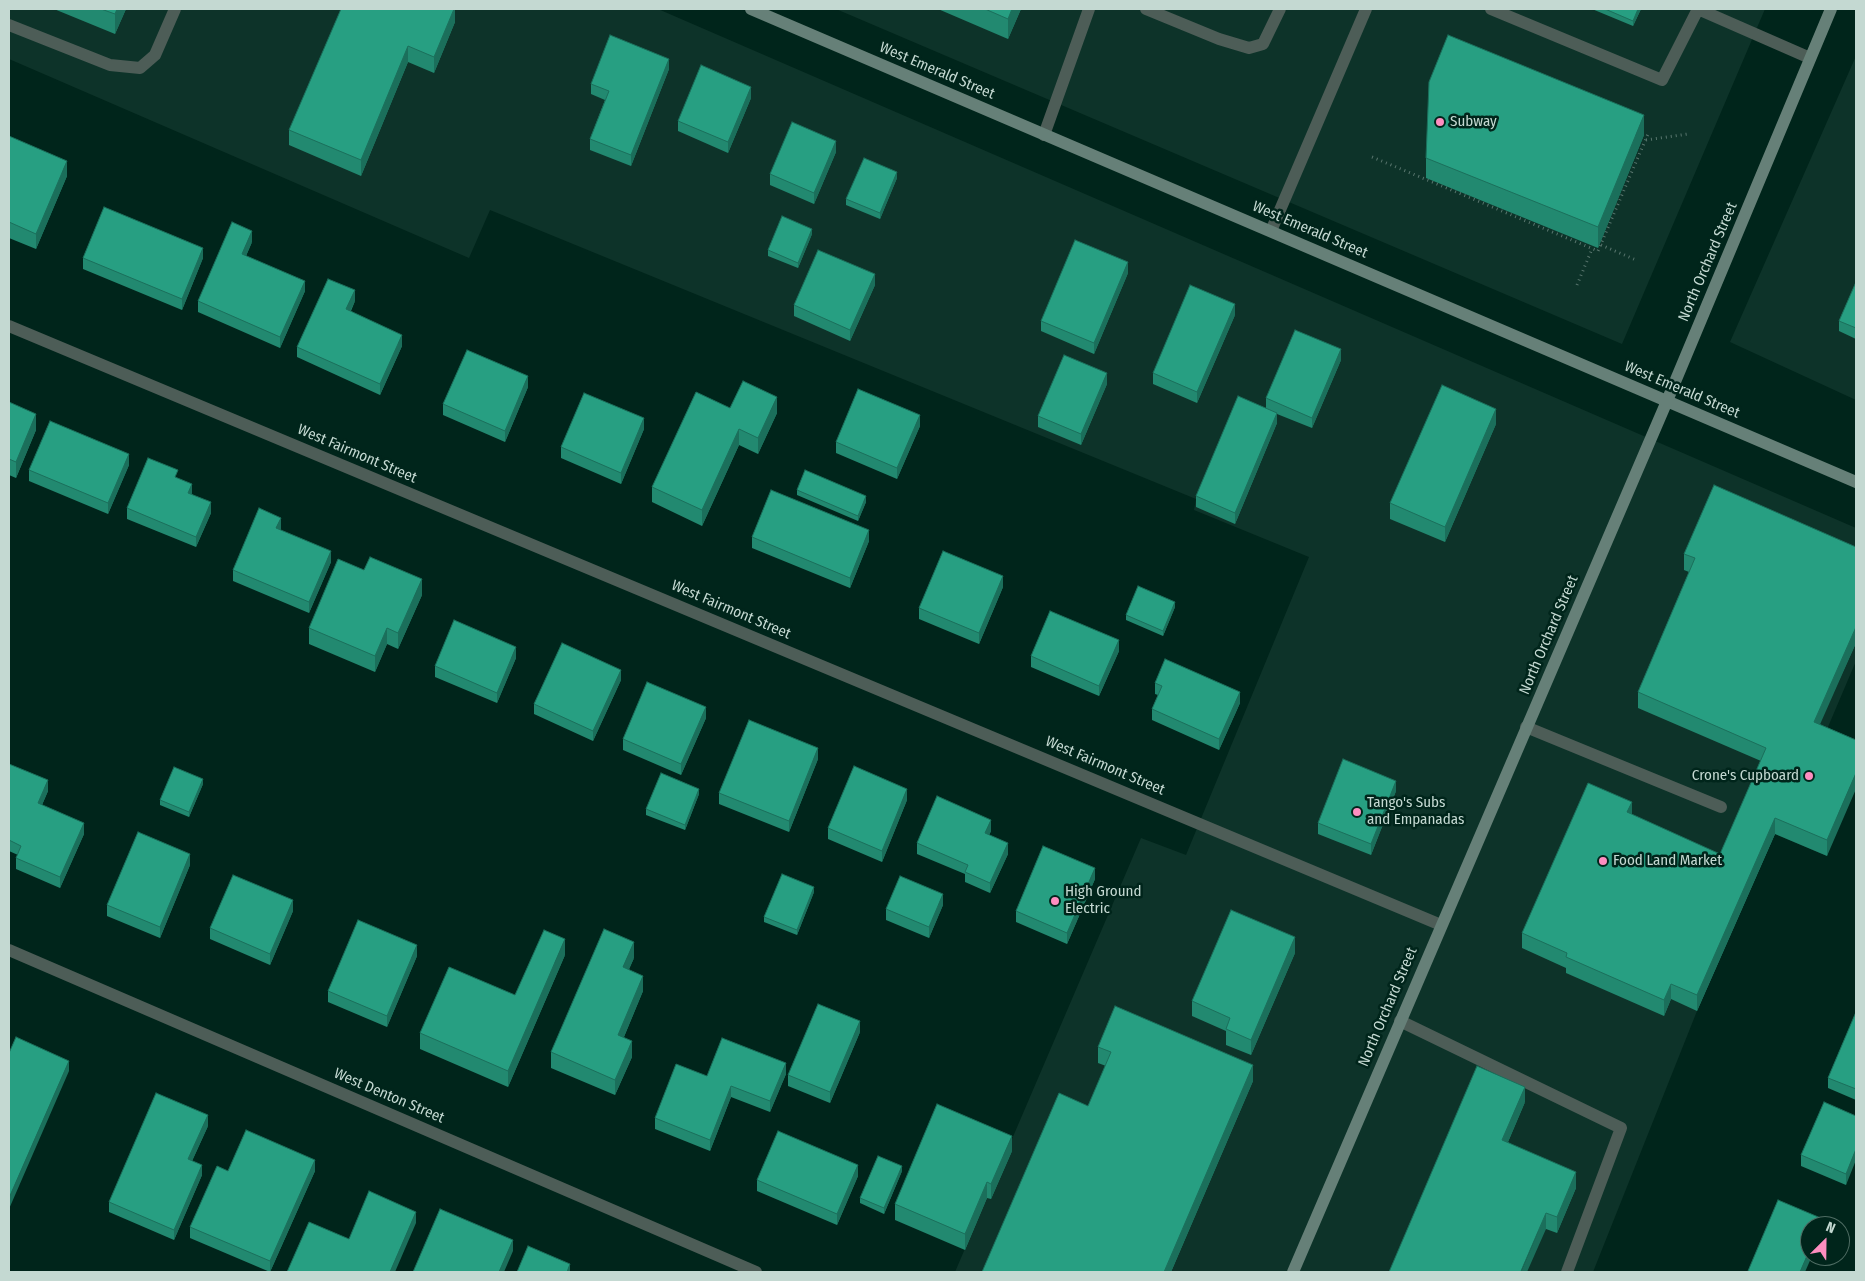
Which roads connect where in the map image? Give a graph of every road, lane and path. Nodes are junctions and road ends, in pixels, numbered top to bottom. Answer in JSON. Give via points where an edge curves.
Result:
{"nodes":[{"id":1,"x":175,"y":9,"type":"edge"},
{"id":2,"x":751,"y":9,"type":"edge"},
{"id":3,"x":1089,"y":9,"type":"edge"},
{"id":4,"x":1146,"y":9,"type":"edge"},
{"id":5,"x":1280,"y":9,"type":"edge"},
{"id":6,"x":1366,"y":9,"type":"edge"},
{"id":7,"x":1491,"y":9,"type":"edge"},
{"id":8,"x":1698,"y":9,"type":"edge"},
{"id":9,"x":1831,"y":9,"type":"edge"},
{"id":10,"x":9,"y":25,"type":"edge"},
{"id":11,"x":1810,"y":58,"type":"junction"},
{"id":12,"x":1648,"y":134,"type":"dead end"},
{"id":13,"x":1688,"y":134,"type":"dead end"},
{"id":14,"x":1044,"y":135,"type":"junction"},
{"id":15,"x":1646,"y":140,"type":"junction"},
{"id":16,"x":1372,"y":157,"type":"dead end"},
{"id":17,"x":1271,"y":231,"type":"junction"},
{"id":18,"x":1601,"y":245,"type":"junction"},
{"id":19,"x":1592,"y":249,"type":"junction"},
{"id":20,"x":1636,"y":260,"type":"dead end"},
{"id":21,"x":1577,"y":285,"type":"dead end"},
{"id":22,"x":9,"y":326,"type":"edge"},
{"id":23,"x":1667,"y":401,"type":"junction"},
{"id":24,"x":1856,"y":482,"type":"edge"},
{"id":25,"x":1526,"y":727,"type":"junction"},
{"id":26,"x":1721,"y":807,"type":"dead end"},
{"id":27,"x":1441,"y":924,"type":"junction"},
{"id":28,"x":9,"y":950,"type":"edge"},
{"id":29,"x":1400,"y":1021,"type":"junction"},
{"id":30,"x":756,"y":1272,"type":"edge"},
{"id":31,"x":1293,"y":1272,"type":"edge"},
{"id":32,"x":1567,"y":1272,"type":"edge"}],
"edges":[{"from":1,"to":10,"type":"street","via":[[155,55],[140,68],[110,65]]},
{"from":2,"to":14,"type":"main road","name":"West Emerald Street"},
{"from":3,"to":14,"type":"street"},
{"from":4,"to":5,"type":"street","via":[[1249,48],[1263,44]]},
{"from":6,"to":17,"type":"street"},
{"from":7,"to":8,"type":"street","via":[[1662,80]]},
{"from":8,"to":11,"type":"street"},
{"from":9,"to":11,"type":"main road","name":"North Orchard Street"},
{"from":11,"to":23,"type":"main road","name":"North Orchard Street"},
{"from":12,"to":15,"type":"path"},
{"from":13,"to":15,"type":"path"},
{"from":14,"to":17,"type":"main road","name":"West Emerald Street"},
{"from":15,"to":18,"type":"path"},
{"from":16,"to":19,"type":"path"},
{"from":17,"to":23,"type":"main road","name":"West Emerald Street"},
{"from":18,"to":19,"type":"path","via":[[1598,251]]},
{"from":18,"to":20,"type":"path"},
{"from":19,"to":21,"type":"path"},
{"from":22,"to":27,"type":"street","name":"West Fairmont Street"},
{"from":23,"to":24,"type":"main road","name":"West Emerald Street"},
{"from":23,"to":25,"type":"main road","name":"North Orchard Street"},
{"from":25,"to":26,"type":"street"},
{"from":25,"to":27,"type":"main road","name":"North Orchard Street"},
{"from":27,"to":29,"type":"main road","name":"North Orchard Street"},
{"from":28,"to":30,"type":"street","name":"West Denton Street"},
{"from":29,"to":31,"type":"main road","name":"North Orchard Street"},
{"from":29,"to":32,"type":"street","via":[[1620,1128]]}]}
